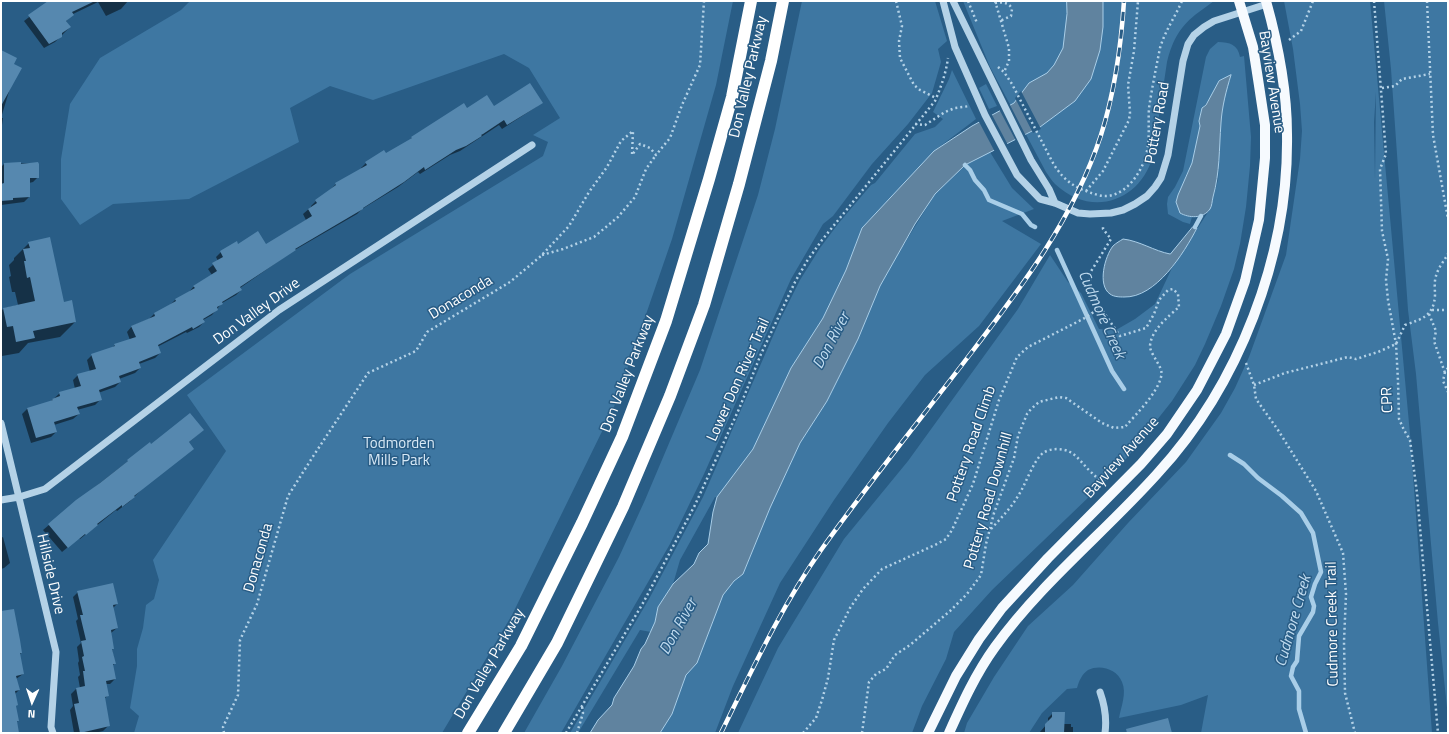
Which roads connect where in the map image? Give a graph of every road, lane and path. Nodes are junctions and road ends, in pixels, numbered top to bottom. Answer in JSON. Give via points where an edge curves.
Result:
{"nodes":[{"id":1,"x":704,"y":1,"type":"edge"},
{"id":2,"x":751,"y":1,"type":"edge"},
{"id":3,"x":783,"y":1,"type":"edge"},
{"id":4,"x":896,"y":1,"type":"edge"},
{"id":5,"x":943,"y":1,"type":"edge"},
{"id":6,"x":952,"y":1,"type":"edge"},
{"id":7,"x":1138,"y":1,"type":"edge"},
{"id":8,"x":1182,"y":1,"type":"edge"},
{"id":9,"x":1239,"y":1,"type":"edge"},
{"id":10,"x":1313,"y":1,"type":"edge"},
{"id":11,"x":1374,"y":1,"type":"edge"},
{"id":12,"x":1427,"y":1,"type":"edge"},
{"id":13,"x":995,"y":2,"type":"edge"},
{"id":14,"x":1266,"y":3,"type":"edge"},
{"id":15,"x":1243,"y":12,"type":"junction"},
{"id":16,"x":1000,"y":21,"type":"junction"},
{"id":17,"x":1289,"y":40,"type":"dead end"},
{"id":18,"x":948,"y":56,"type":"dead end"},
{"id":19,"x":1430,"y":74,"type":"junction"},
{"id":20,"x":1382,"y":88,"type":"junction"},
{"id":21,"x":936,"y":98,"type":"junction"},
{"id":22,"x":974,"y":106,"type":"dead end"},
{"id":23,"x":915,"y":124,"type":"junction"},
{"id":24,"x":532,"y":145,"type":"dead end"},
{"id":25,"x":656,"y":155,"type":"junction"},
{"id":26,"x":1086,"y":191,"type":"junction"},
{"id":27,"x":1056,"y":203,"type":"junction"},
{"id":28,"x":1448,"y":219,"type":"edge"},
{"id":29,"x":1103,"y":226,"type":"dead end"},
{"id":30,"x":1448,"y":254,"type":"edge"},
{"id":31,"x":541,"y":256,"type":"junction"},
{"id":32,"x":1100,"y":308,"type":"junction"},
{"id":33,"x":1432,"y":310,"type":"junction"},
{"id":34,"x":1448,"y":310,"type":"edge"},
{"id":35,"x":1429,"y":314,"type":"junction"},
{"id":36,"x":1396,"y":344,"type":"junction"},
{"id":37,"x":1241,"y":347,"type":"junction"},
{"id":38,"x":1448,"y":368,"type":"edge"},
{"id":39,"x":1445,"y":374,"type":"junction"},
{"id":40,"x":1254,"y":385,"type":"junction"},
{"id":41,"x":1448,"y":392,"type":"edge"},
{"id":42,"x":1,"y":423,"type":"edge"},
{"id":43,"x":1114,"y":491,"type":"junction"},
{"id":44,"x":18,"y":496,"type":"junction"},
{"id":45,"x":1,"y":500,"type":"edge"},
{"id":46,"x":990,"y":529,"type":"junction"},
{"id":47,"x":1100,"y":692,"type":"dead end"},
{"id":48,"x":582,"y":706,"type":"junction"},
{"id":49,"x":53,"y":733,"type":"edge"},
{"id":50,"x":224,"y":733,"type":"edge"},
{"id":51,"x":468,"y":733,"type":"edge"},
{"id":52,"x":504,"y":733,"type":"edge"},
{"id":53,"x":566,"y":733,"type":"edge"},
{"id":54,"x":577,"y":733,"type":"edge"},
{"id":55,"x":803,"y":733,"type":"edge"},
{"id":56,"x":862,"y":733,"type":"edge"},
{"id":57,"x":928,"y":733,"type":"edge"},
{"id":58,"x":949,"y":733,"type":"edge"},
{"id":59,"x":1105,"y":733,"type":"edge"},
{"id":60,"x":1355,"y":733,"type":"edge"},
{"id":61,"x":1438,"y":733,"type":"edge"}],
"edges":[{"from":1,"to":25,"type":"path","via":[[700,65],[670,138]]},
{"from":2,"to":51,"type":"highway","name":"Don Valley Parkway","via":[[732,97],[707,187],[666,321],[622,437],[521,646]]},
{"from":3,"to":52,"type":"highway","name":"Don Valley Parkway","via":[[771,61],[739,184],[704,305],[670,396],[623,507],[557,643]]},
{"from":4,"to":21,"type":"path","via":[[902,26],[899,41],[900,58],[914,85]]},
{"from":5,"to":27,"type":"street","name":"Pottery Road","via":[[955,47],[1012,168],[1040,199]]},
{"from":6,"to":27,"type":"street","via":[[1031,160]]},
{"from":7,"to":26,"type":"path","via":[[1128,85],[1129,120],[1103,171]]},
{"from":8,"to":26,"type":"path","via":[[1160,48],[1150,108],[1148,150],[1141,169],[1130,184],[1117,194],[1106,197]]},
{"from":9,"to":15,"type":"main road","name":"Bayview Avenue"},
{"from":10,"to":17,"type":"path","via":[[1301,31]]},
{"from":11,"to":20,"type":"path","name":"CPR"},
{"from":12,"to":19,"type":"path"},
{"from":13,"to":16,"type":"path"},
{"from":13,"to":16,"type":"path","via":[[1008,4],[1012,9],[1011,16]]},
{"from":14,"to":15,"type":"street","name":"Pottery Road"},
{"from":14,"to":37,"type":"main road","name":"Bayview Avenue","via":[[1285,96],[1285,179],[1280,220],[1266,280]]},
{"from":15,"to":27,"type":"street","name":"Pottery Road","via":[[1204,27],[1188,44],[1168,155],[1161,178],[1147,196],[1123,210],[1104,214],[1078,213]]},
{"from":15,"to":43,"type":"main road","name":"Bayview Avenue","via":[[1253,46],[1265,132],[1260,220],[1245,281],[1226,334],[1197,390],[1167,434]]},
{"from":16,"to":26,"type":"path","via":[[1009,48],[1009,61],[1004,72],[1061,176]]},
{"from":18,"to":21,"type":"path","name":"Lower Don River Trail","via":[[947,67]]},
{"from":19,"to":20,"type":"path","via":[[1402,79],[1395,86]]},
{"from":19,"to":28,"type":"path","via":[[1433,141]]},
{"from":20,"to":36,"type":"path","name":"CPR","via":[[1386,154],[1380,169],[1382,231],[1388,259],[1388,300]]},
{"from":21,"to":23,"type":"path","name":"Lower Don River Trail"},
{"from":22,"to":23,"type":"path","via":[[955,108],[925,125]]},
{"from":23,"to":48,"type":"path","name":"Lower Don River Trail","via":[[822,240],[795,282],[695,505],[643,603]]},
{"from":24,"to":44,"type":"street","name":"Don Valley Drive","via":[[279,310],[45,489]]},
{"from":25,"to":31,"type":"path","via":[[646,169],[635,197],[618,217],[594,237]]},
{"from":25,"to":31,"type":"path","name":"Donaconda","via":[[650,148],[640,144],[632,155],[633,131],[621,141],[569,226]]},
{"from":29,"to":32,"type":"path","via":[[1103,230],[1111,239],[1090,274],[1093,294]]},
{"from":30,"to":33,"type":"path","via":[[1436,275]]},
{"from":31,"to":50,"type":"path","name":"Donaconda","via":[[510,282],[427,332],[416,351],[368,373],[288,496],[257,604],[240,640],[238,695],[223,726]]},
{"from":32,"to":46,"type":"path","name":"Pottery Road Downhill","via":[[1120,336],[1146,328],[1158,300],[1168,290],[1178,294],[1179,307],[1158,329],[1150,346],[1162,376],[1155,390],[1125,427],[1114,428],[1102,423],[1066,398],[1046,400],[1031,408],[1018,436],[1014,458]]},
{"from":32,"to":55,"type":"path","name":"Pottery Road Climb","via":[[1028,347],[1017,357],[998,400],[973,484],[952,530],[946,539],[882,569],[863,589],[834,640],[828,678],[816,718]]},
{"from":33,"to":34,"type":"path"},
{"from":33,"to":35,"type":"path"},
{"from":35,"to":36,"type":"path","via":[[1404,325]]},
{"from":35,"to":39,"type":"path","via":[[1436,331],[1434,341]]},
{"from":36,"to":40,"type":"path","via":[[1356,359],[1348,357],[1285,373]]},
{"from":36,"to":61,"type":"path","name":"CPR","via":[[1399,419],[1410,440],[1417,494]]},
{"from":37,"to":40,"type":"path","name":"Cudmore Creek Trail"},
{"from":37,"to":58,"type":"main road","name":"Bayview Avenue","via":[[1214,399],[1181,446],[1157,475],[1018,618],[994,649],[971,685]]},
{"from":38,"to":39,"type":"path"},
{"from":39,"to":41,"type":"path","via":[[1443,381]]},
{"from":40,"to":60,"type":"path","name":"Cudmore Creek Trail","via":[[1256,399],[1316,491],[1343,553],[1346,594],[1345,693]]},
{"from":42,"to":44,"type":"street","name":"Hillside Drive"},
{"from":43,"to":46,"type":"path","via":[[1091,473],[1071,452],[1062,449],[1043,453],[1018,496]]},
{"from":43,"to":57,"type":"main road","name":"Bayview Avenue","via":[[1002,608],[956,676]]},
{"from":44,"to":45,"type":"street","name":"Don Valley Drive"},
{"from":44,"to":49,"type":"street","name":"Hillside Drive","via":[[56,652],[51,727]]},
{"from":46,"to":56,"type":"path","name":"Pottery Road Downhill","via":[[981,576],[972,588],[933,626],[895,655],[886,669],[876,674],[869,682]]},
{"from":47,"to":59,"type":"street","via":[[1105,705]]},
{"from":48,"to":53,"type":"path","name":"Lower Don River Trail"},
{"from":48,"to":54,"type":"path","via":[[583,713]]}]}
